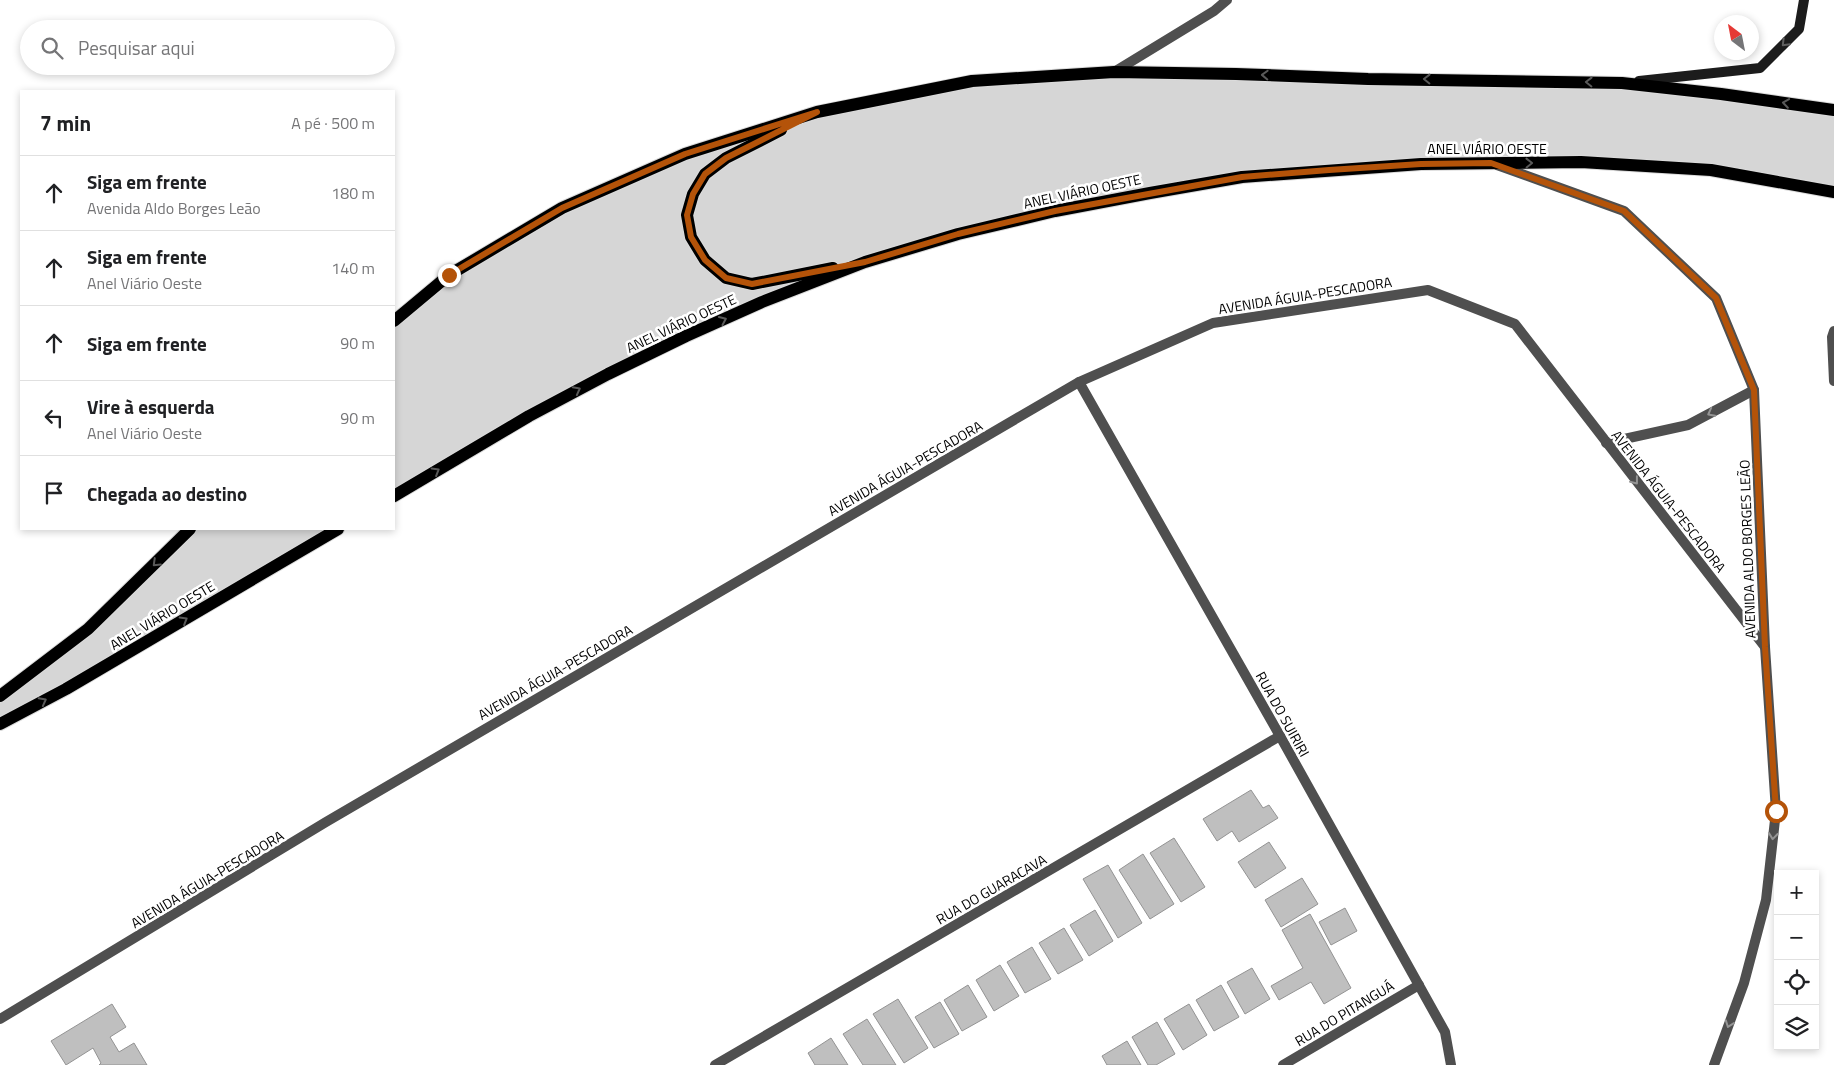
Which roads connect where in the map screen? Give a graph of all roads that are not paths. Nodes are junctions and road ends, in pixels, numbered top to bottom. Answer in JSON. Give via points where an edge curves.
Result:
{"nodes":[{"id":1,"x":1227,"y":0,"type":"edge"},
{"id":2,"x":1804,"y":0,"type":"edge"},
{"id":3,"x":1114,"y":72,"type":"junction"},
{"id":4,"x":1622,"y":83,"type":"junction"},
{"id":5,"x":1834,"y":110,"type":"edge"},
{"id":6,"x":817,"y":112,"type":"junction"},
{"id":7,"x":1491,"y":163,"type":"junction"},
{"id":8,"x":1834,"y":192,"type":"edge"},
{"id":9,"x":865,"y":262,"type":"junction"},
{"id":10,"x":395,"y":320,"type":"edge"},
{"id":11,"x":1834,"y":331,"type":"edge"},
{"id":12,"x":1834,"y":381,"type":"edge"},
{"id":13,"x":1079,"y":382,"type":"junction"},
{"id":14,"x":1754,"y":390,"type":"junction"},
{"id":15,"x":1606,"y":442,"type":"junction"},
{"id":16,"x":395,"y":495,"type":"edge"},
{"id":17,"x":189,"y":530,"type":"edge"},
{"id":18,"x":336,"y":530,"type":"edge"},
{"id":19,"x":1765,"y":647,"type":"junction"},
{"id":20,"x":0,"y":696,"type":"edge"},
{"id":21,"x":0,"y":724,"type":"edge"},
{"id":22,"x":1280,"y":736,"type":"junction"},
{"id":23,"x":1419,"y":985,"type":"junction"},
{"id":24,"x":0,"y":1019,"type":"edge"},
{"id":25,"x":715,"y":1065,"type":"edge"},
{"id":26,"x":1284,"y":1065,"type":"edge"},
{"id":27,"x":1451,"y":1065,"type":"edge"},
{"id":28,"x":1714,"y":1065,"type":"edge"}],
"edges":[{"from":1,"to":3,"type":"street"},
{"from":2,"to":4,"type":"main road","one_way":true,"via":[[1799,29],[1760,68]]},
{"from":4,"to":3,"type":"main road","one_way":true},
{"from":3,"to":6,"type":"main road","via":[[972,82]]},
{"from":5,"to":4,"type":"main road","one_way":true},
{"from":6,"to":9,"type":"main road","via":[[726,158],[705,174],[693,194],[687,215],[691,237],[705,260],[726,278],[752,284]]},
{"from":6,"to":10,"type":"main road","via":[[685,154],[562,208],[449,275]]},
{"from":7,"to":8,"type":"main road","name":"ANEL VIÁRIO OESTE","one_way":true,"via":[[1582,162],[1712,170]]},
{"from":7,"to":9,"type":"main road","name":"ANEL VIÁRIO OESTE","via":[[1421,164],[1242,177],[1055,211],[958,234]]},
{"from":7,"to":14,"type":"street","name":"AVENIDA ALDO BORGES LEÃO","via":[[1624,211],[1716,298]]},
{"from":16,"to":9,"type":"main road","name":"ANEL VIÁRIO OESTE","one_way":true,"via":[[529,416],[608,374],[745,310]]},
{"from":11,"to":12,"type":"street"},
{"from":13,"to":15,"type":"street","name":"AVENIDA ÁGUIA-PESCADORA","via":[[1213,323],[1428,290],[1515,324]]},
{"from":13,"to":22,"type":"street","name":"RUA DO SUIRIRI"},
{"from":13,"to":24,"type":"street","name":"AVENIDA ÁGUIA-PESCADORA","via":[[326,822]]},
{"from":14,"to":15,"type":"street","one_way":true,"via":[[1688,425]]},
{"from":14,"to":19,"type":"street","name":"AVENIDA ALDO BORGES LEÃO"},
{"from":15,"to":19,"type":"street","name":"AVENIDA ÁGUIA-PESCADORA","one_way":true},
{"from":17,"to":20,"type":"main road","name":"ANEL VIÁRIO OESTE","one_way":true,"via":[[88,629]]},
{"from":21,"to":18,"type":"main road","name":"ANEL VIÁRIO OESTE","one_way":true,"via":[[66,689]]},
{"from":19,"to":28,"type":"street","name":"AVENIDA ALDO BORGES LEÃO","one_way":true,"via":[[1776,811],[1766,900],[1744,983]]},
{"from":22,"to":23,"type":"street","name":"RUA DO SUIRIRI"},
{"from":22,"to":25,"type":"street","name":"RUA DO GUARACAVA"},
{"from":23,"to":26,"type":"street","name":"RUA DO PITANGUÁ"},
{"from":23,"to":27,"type":"street","name":"RUA DO SUIRIRI","via":[[1445,1032]]}]}
